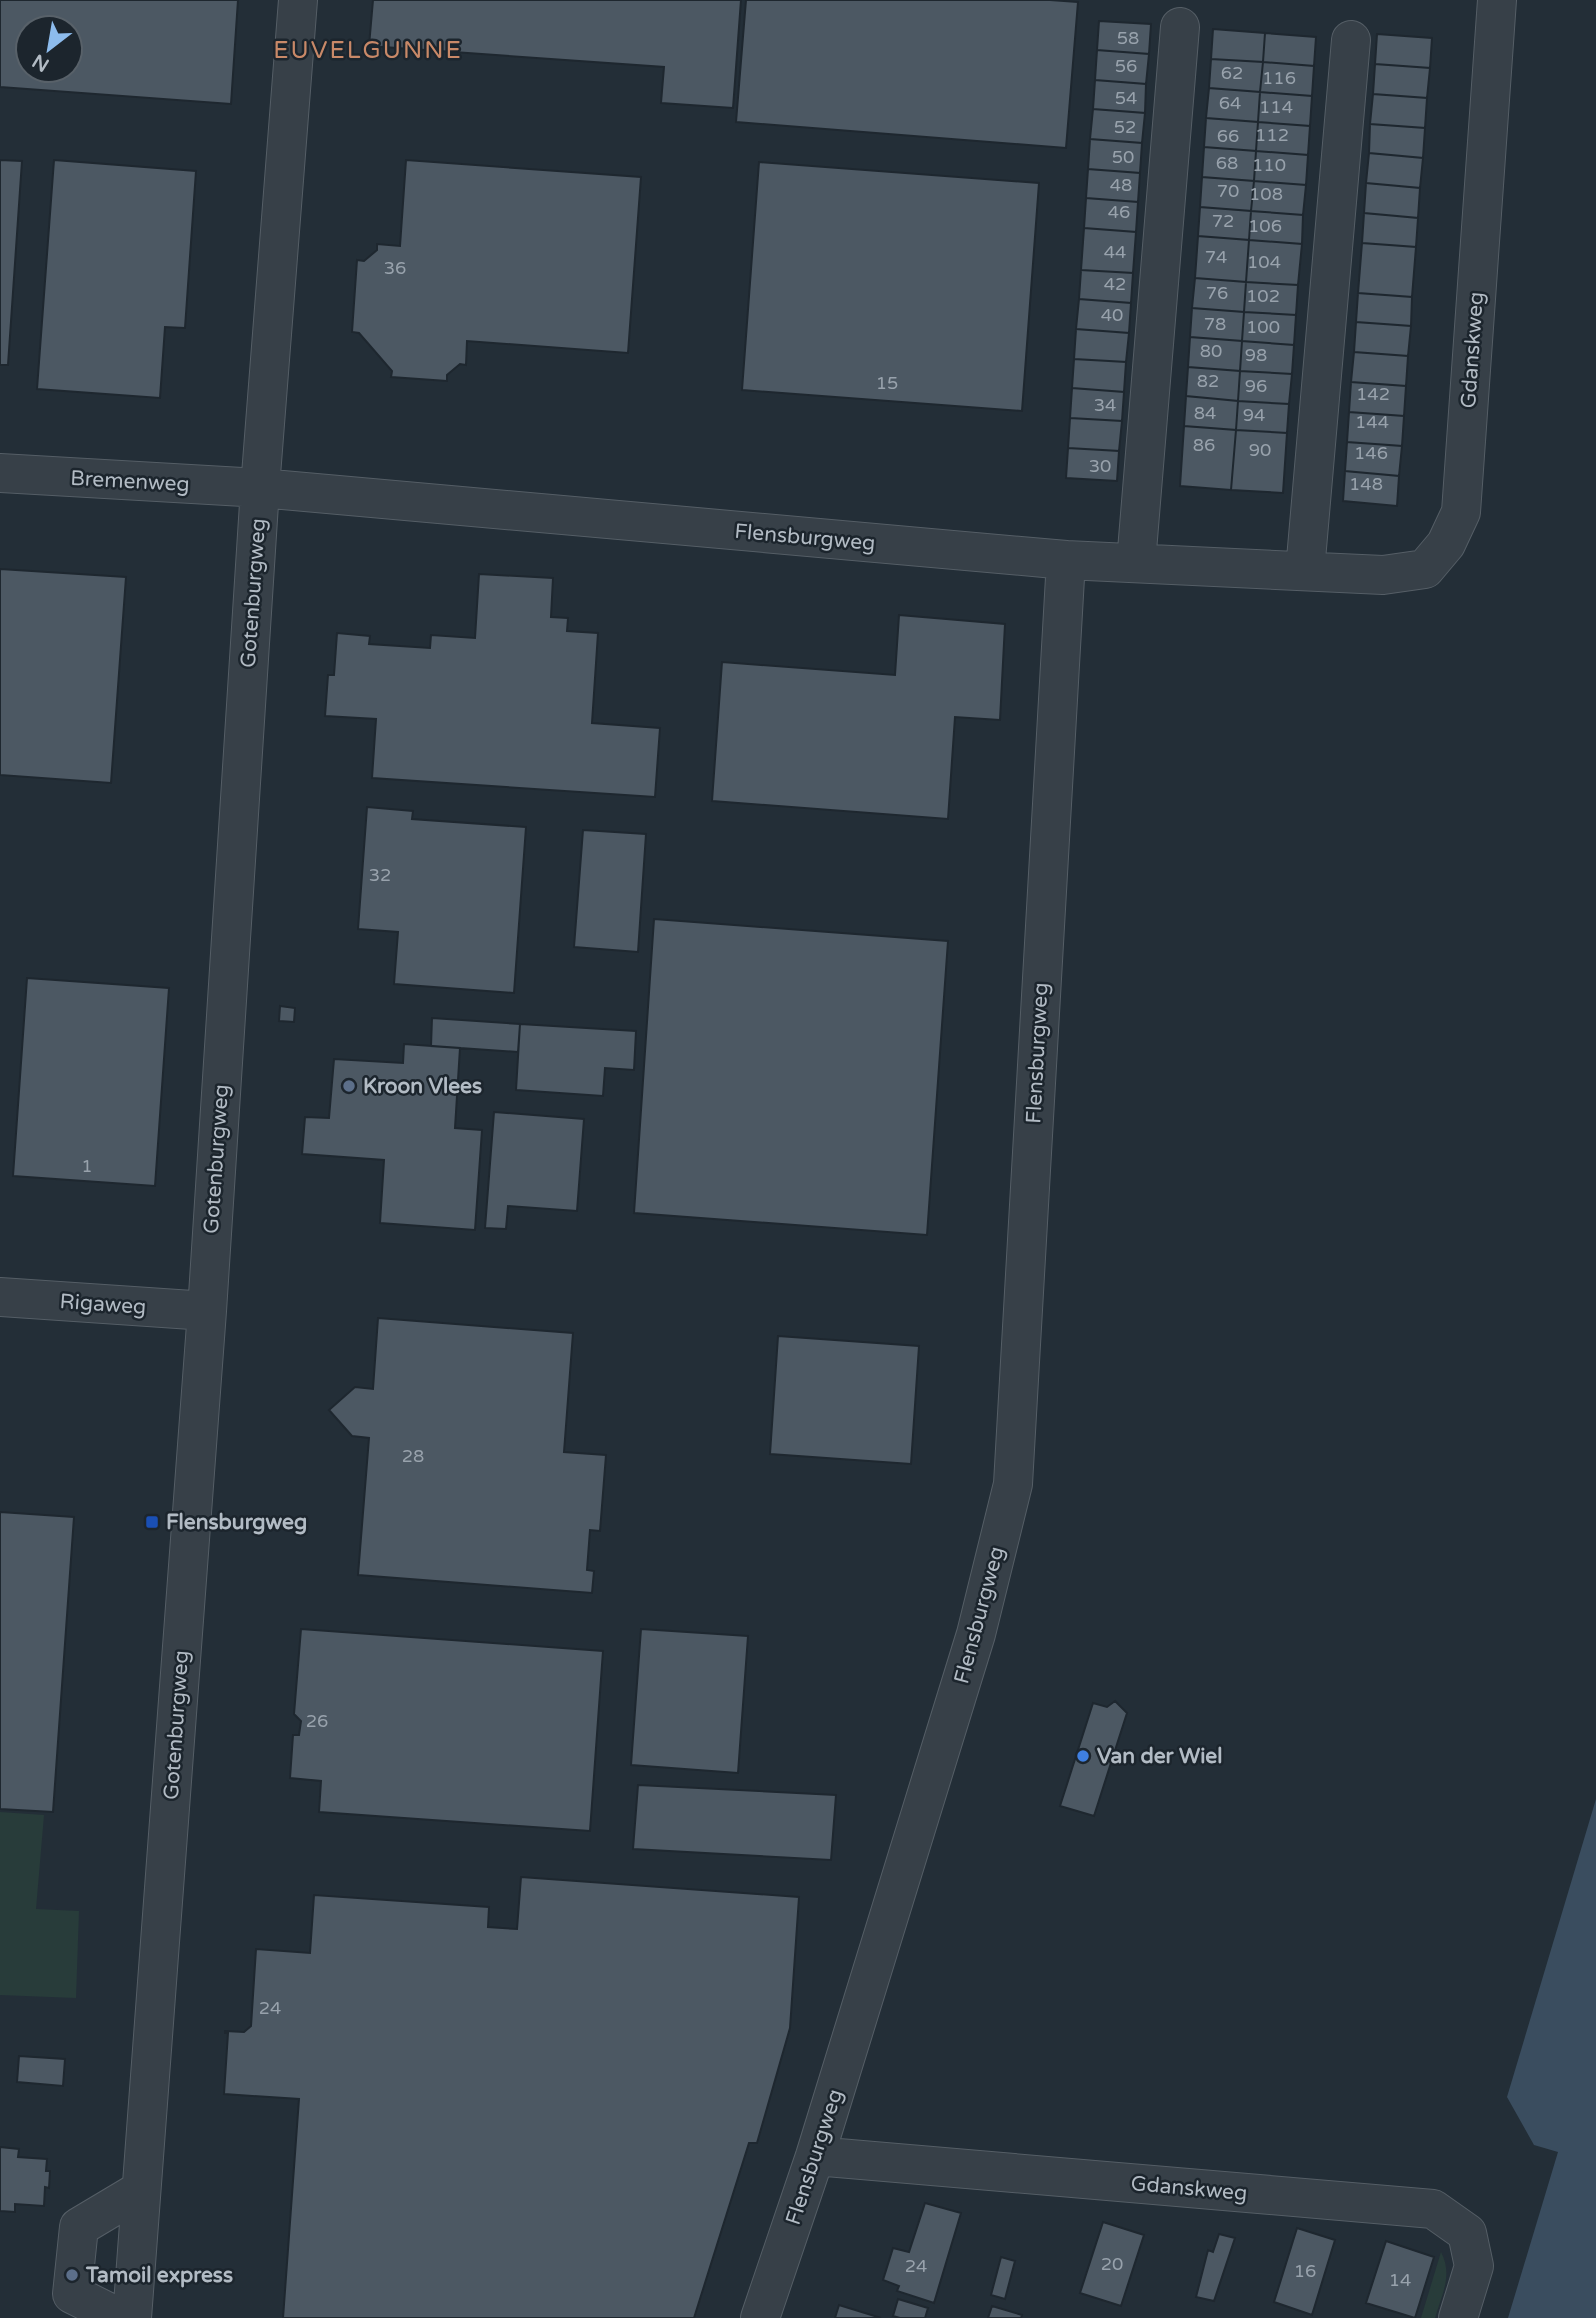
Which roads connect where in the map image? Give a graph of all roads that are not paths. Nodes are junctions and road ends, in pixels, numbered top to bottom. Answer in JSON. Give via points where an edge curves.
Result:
{"nodes":[{"id":1,"x":298,"y":0,"type":"edge"},
{"id":2,"x":1497,"y":0,"type":"edge"},
{"id":3,"x":1180,"y":27,"type":"dead end"},
{"id":4,"x":1351,"y":40,"type":"dead end"},
{"id":5,"x":0,"y":473,"type":"edge"},
{"id":6,"x":260,"y":488,"type":"junction"},
{"id":7,"x":1066,"y":560,"type":"junction"},
{"id":8,"x":1136,"y":563,"type":"junction"},
{"id":9,"x":1305,"y":571,"type":"junction"},
{"id":10,"x":0,"y":1297,"type":"edge"},
{"id":11,"x":207,"y":1311,"type":"junction"},
{"id":12,"x":815,"y":2156,"type":"junction"},
{"id":13,"x":141,"y":2190,"type":"junction"},
{"id":14,"x":120,"y":2318,"type":"edge"},
{"id":15,"x":132,"y":2318,"type":"edge"},
{"id":16,"x":760,"y":2318,"type":"edge"},
{"id":17,"x":1458,"y":2318,"type":"edge"}],
"edges":[{"from":1,"to":6,"type":"street","name":"Gotenburgweg"},
{"from":2,"to":9,"type":"street","name":"Gdanskweg","via":[[1461,512],[1447,544],[1425,569],[1383,575]]},
{"from":3,"to":8,"type":"street"},
{"from":4,"to":9,"type":"street"},
{"from":5,"to":6,"type":"street","name":"Bremenweg"},
{"from":6,"to":7,"type":"street","name":"Flensburgweg"},
{"from":6,"to":11,"type":"street","name":"Gotenburgweg"},
{"from":7,"to":8,"type":"street","name":"Gdanskweg"},
{"from":7,"to":12,"type":"street","name":"Flensburgweg","via":[[1013,1484],[976,1634]]},
{"from":8,"to":9,"type":"street","name":"Gdanskweg"},
{"from":10,"to":11,"type":"street","name":"Rigaweg"},
{"from":11,"to":13,"type":"street","name":"Gotenburgweg"},
{"from":12,"to":16,"type":"street","name":"Flensburgweg"},
{"from":12,"to":17,"type":"street","name":"Gdanskweg","via":[[1433,2209],[1467,2233],[1474,2266]]},
{"from":13,"to":14,"type":"street","via":[[79,2227],[72,2294]]},
{"from":13,"to":15,"type":"street","name":"Gotenburgweg"}]}
